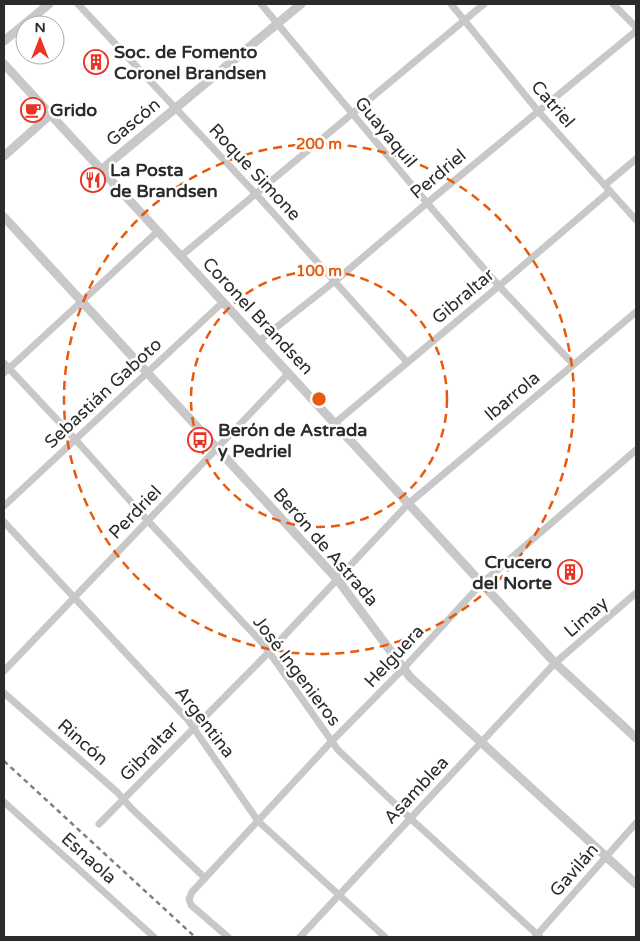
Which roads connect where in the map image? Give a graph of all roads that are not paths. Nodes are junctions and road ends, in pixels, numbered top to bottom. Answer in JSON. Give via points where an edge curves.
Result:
{"nodes":[{"id":1,"x":50,"y":4,"type":"edge"},
{"id":2,"x":78,"y":4,"type":"edge"},
{"id":3,"x":261,"y":4,"type":"edge"},
{"id":4,"x":301,"y":4,"type":"edge"},
{"id":5,"x":451,"y":4,"type":"edge"},
{"id":6,"x":484,"y":4,"type":"edge"},
{"id":7,"x":614,"y":4,"type":"edge"},
{"id":8,"x":464,"y":20,"type":"junction"},
{"id":9,"x":278,"y":24,"type":"junction"},
{"id":10,"x":636,"y":27,"type":"edge"},
{"id":11,"x":636,"y":31,"type":"edge"},
{"id":12,"x":4,"y":42,"type":"edge"},
{"id":13,"x":4,"y":64,"type":"edge"},
{"id":14,"x":174,"y":108,"type":"junction"},
{"id":15,"x":538,"y":111,"type":"junction"},
{"id":16,"x":351,"y":113,"type":"junction"},
{"id":17,"x":50,"y":114,"type":"junction"},
{"id":18,"x":4,"y":156,"type":"edge"},
{"id":19,"x":636,"y":159,"type":"edge"},
{"id":20,"x":101,"y":170,"type":"junction"},
{"id":21,"x":607,"y":188,"type":"junction"},
{"id":22,"x":256,"y":194,"type":"junction"},
{"id":23,"x":427,"y":203,"type":"junction"},
{"id":24,"x":4,"y":217,"type":"edge"},
{"id":25,"x":636,"y":220,"type":"edge"},
{"id":26,"x":158,"y":232,"type":"junction"},
{"id":27,"x":181,"y":256,"type":"junction"},
{"id":28,"x":335,"y":281,"type":"junction"},
{"id":29,"x":499,"y":286,"type":"junction"},
{"id":30,"x":81,"y":302,"type":"junction"},
{"id":31,"x":223,"y":302,"type":"junction"},
{"id":32,"x":636,"y":312,"type":"edge"},
{"id":33,"x":259,"y":341,"type":"junction"},
{"id":34,"x":407,"y":362,"type":"junction"},
{"id":35,"x":574,"y":364,"type":"junction"},
{"id":36,"x":5,"y":368,"type":"edge"},
{"id":37,"x":146,"y":374,"type":"junction"},
{"id":38,"x":288,"y":374,"type":"junction"},
{"id":39,"x":335,"y":423,"type":"junction"},
{"id":40,"x":75,"y":439,"type":"junction"},
{"id":41,"x":216,"y":449,"type":"junction"},
{"id":42,"x":636,"y":450,"type":"edge"},
{"id":43,"x":408,"y":504,"type":"junction"},
{"id":44,"x":4,"y":506,"type":"edge"},
{"id":45,"x":148,"y":521,"type":"junction"},
{"id":46,"x":4,"y":522,"type":"edge"},
{"id":47,"x":337,"y":579,"type":"junction"},
{"id":48,"x":481,"y":584,"type":"junction"},
{"id":49,"x":636,"y":593,"type":"edge"},
{"id":50,"x":74,"y":596,"type":"junction"},
{"id":51,"x":269,"y":652,"type":"junction"},
{"id":52,"x":555,"y":663,"type":"junction"},
{"id":53,"x":403,"y":670,"type":"junction"},
{"id":54,"x":4,"y":671,"type":"edge"},
{"id":55,"x":4,"y":693,"type":"edge"},
{"id":56,"x":193,"y":727,"type":"junction"},
{"id":57,"x":636,"y":738,"type":"edge"},
{"id":58,"x":332,"y":742,"type":"junction"},
{"id":59,"x":482,"y":742,"type":"junction"},
{"id":60,"x":124,"y":800,"type":"junction"},
{"id":61,"x":4,"y":802,"type":"edge"},
{"id":62,"x":410,"y":818,"type":"junction"},
{"id":63,"x":258,"y":821,"type":"junction"},
{"id":64,"x":636,"y":823,"type":"edge"},
{"id":65,"x":99,"y":824,"type":"dead end"},
{"id":66,"x":606,"y":857,"type":"junction"},
{"id":67,"x":205,"y":878,"type":"junction"},
{"id":68,"x":636,"y":884,"type":"edge"},
{"id":69,"x":339,"y":895,"type":"junction"},
{"id":70,"x":538,"y":936,"type":"edge"},
{"id":71,"x":154,"y":937,"type":"edge"},
{"id":72,"x":228,"y":937,"type":"edge"},
{"id":73,"x":300,"y":937,"type":"edge"},
{"id":74,"x":385,"y":937,"type":"edge"}],
"edges":[{"from":1,"to":12,"type":"street"},
{"from":2,"to":14,"type":"street","name":"Roque Simone"},
{"from":3,"to":9,"type":"street","name":"Guayaquil"},
{"from":4,"to":9,"type":"street","name":"Gascón"},
{"from":5,"to":8,"type":"street","name":"Catriel"},
{"from":6,"to":8,"type":"street"},
{"from":7,"to":10,"type":"street"},
{"from":8,"to":15,"type":"street","name":"Catriel"},
{"from":8,"to":16,"type":"street"},
{"from":9,"to":14,"type":"street","name":"Gascón"},
{"from":9,"to":16,"type":"street","name":"Guayaquil"},
{"from":11,"to":15,"type":"street","name":"Perdriel"},
{"from":13,"to":17,"type":"street","name":"Coronel Brandsen"},
{"from":14,"to":20,"type":"street","name":"Gascón"},
{"from":14,"to":22,"type":"street","name":"Roque Simone"},
{"from":15,"to":21,"type":"street","name":"Catriel"},
{"from":15,"to":23,"type":"street","name":"Perdriel"},
{"from":16,"to":22,"type":"street"},
{"from":16,"to":23,"type":"street","name":"Guayaquil"},
{"from":17,"to":18,"type":"street"},
{"from":17,"to":20,"type":"street","name":"Coronel Brandsen"},
{"from":19,"to":21,"type":"street","name":"Gibraltar"},
{"from":20,"to":26,"type":"street","name":"Coronel Brandsen"},
{"from":21,"to":25,"type":"street","name":"Catriel"},
{"from":21,"to":29,"type":"street","name":"Gibraltar"},
{"from":22,"to":27,"type":"street"},
{"from":22,"to":28,"type":"street","name":"Roque Simone"},
{"from":23,"to":28,"type":"street","name":"Perdriel"},
{"from":23,"to":29,"type":"street","name":"Guayaquil"},
{"from":24,"to":30,"type":"street","name":"Berón de Astrada"},
{"from":26,"to":27,"type":"street","name":"Coronel Brandsen"},
{"from":26,"to":30,"type":"street"},
{"from":27,"to":31,"type":"street","name":"Coronel Brandsen"},
{"from":28,"to":33,"type":"street","name":"Perdriel"},
{"from":28,"to":34,"type":"street","name":"Roque Simone"},
{"from":29,"to":34,"type":"street","name":"Gibraltar"},
{"from":29,"to":35,"type":"street","name":"Guayaquil"},
{"from":30,"to":36,"type":"street"},
{"from":30,"to":37,"type":"street","name":"Berón de Astrada"},
{"from":31,"to":33,"type":"street","name":"Coronel Brandsen"},
{"from":31,"to":37,"type":"street","name":"Sebastián Gaboto"},
{"from":32,"to":35,"type":"street","name":"Ibarrola"},
{"from":33,"to":38,"type":"street","name":"Coronel Brandsen"},
{"from":34,"to":39,"type":"street","name":"Gibraltar"},
{"from":35,"to":43,"type":"street","name":"Ibarrola"},
{"from":36,"to":40,"type":"street","name":"José Ingenieros"},
{"from":37,"to":40,"type":"street","name":"Sebastián Gaboto"},
{"from":37,"to":41,"type":"street","name":"Berón de Astrada"},
{"from":38,"to":39,"type":"street","name":"Coronel Brandsen"},
{"from":38,"to":41,"type":"street","name":"Perdriel"},
{"from":39,"to":43,"type":"street","name":"Coronel Brandsen"},
{"from":40,"to":44,"type":"street","name":"Sebastián Gaboto"},
{"from":40,"to":45,"type":"street","name":"José Ingenieros"},
{"from":41,"to":45,"type":"street","name":"Perdriel"},
{"from":41,"to":47,"type":"street","name":"Berón de Astrada"},
{"from":42,"to":48,"type":"street","name":"Helguera"},
{"from":43,"to":47,"type":"street","name":"Gibraltar"},
{"from":43,"to":48,"type":"street","name":"Coronel Brandsen"},
{"from":45,"to":50,"type":"street","name":"Perdriel"},
{"from":45,"to":51,"type":"street","name":"José Ingenieros"},
{"from":46,"to":50,"type":"street","name":"Argentina"},
{"from":47,"to":51,"type":"street","name":"Gibraltar"},
{"from":47,"to":53,"type":"street","name":"Berón de Astrada"},
{"from":48,"to":52,"type":"street","name":"Coronel Brandsen"},
{"from":48,"to":53,"type":"street","name":"Helguera"},
{"from":49,"to":52,"type":"street","name":"Limay"},
{"from":50,"to":54,"type":"street","name":"Perdriel"},
{"from":50,"to":56,"type":"street","name":"Argentina"},
{"from":51,"to":56,"type":"street","name":"Gibraltar"},
{"from":51,"to":58,"type":"street","name":"José Ingenieros"},
{"from":52,"to":57,"type":"street","name":"Coronel Brandsen"},
{"from":52,"to":59,"type":"street","name":"Asamblea"},
{"from":53,"to":58,"type":"street","name":"Helguera"},
{"from":53,"to":59,"type":"street","name":"Berón de Astrada"},
{"from":55,"to":60,"type":"street","name":"Rincón"},
{"from":56,"to":60,"type":"street","name":"Gibraltar"},
{"from":56,"to":63,"type":"street","name":"Argentina"},
{"from":58,"to":62,"type":"street","name":"José Ingenieros"},
{"from":58,"to":63,"type":"street","name":"Helguera"},
{"from":59,"to":62,"type":"street","name":"Asamblea"},
{"from":59,"to":66,"type":"street","name":"Berón de Astrada"},
{"from":60,"to":65,"type":"street","name":"Gibraltar"},
{"from":60,"to":67,"type":"street","name":"Rincón"},
{"from":61,"to":71,"type":"street","name":"Esnaola"},
{"from":62,"to":69,"type":"street","name":"Asamblea"},
{"from":62,"to":70,"type":"street","name":"José Ingenieros"},
{"from":63,"to":67,"type":"street","name":"Helguera"},
{"from":63,"to":69,"type":"street","name":"Argentina"},
{"from":64,"to":66,"type":"street","name":"Gavilán"},
{"from":66,"to":68,"type":"street","name":"Berón de Astrada"},
{"from":66,"to":70,"type":"street","name":"Gavilán"},
{"from":67,"to":72,"type":"street","name":"Helguera","via":[[192,892],[191,905]]},
{"from":69,"to":73,"type":"street","name":"Asamblea"},
{"from":69,"to":74,"type":"street","name":"Argentina"}]}
